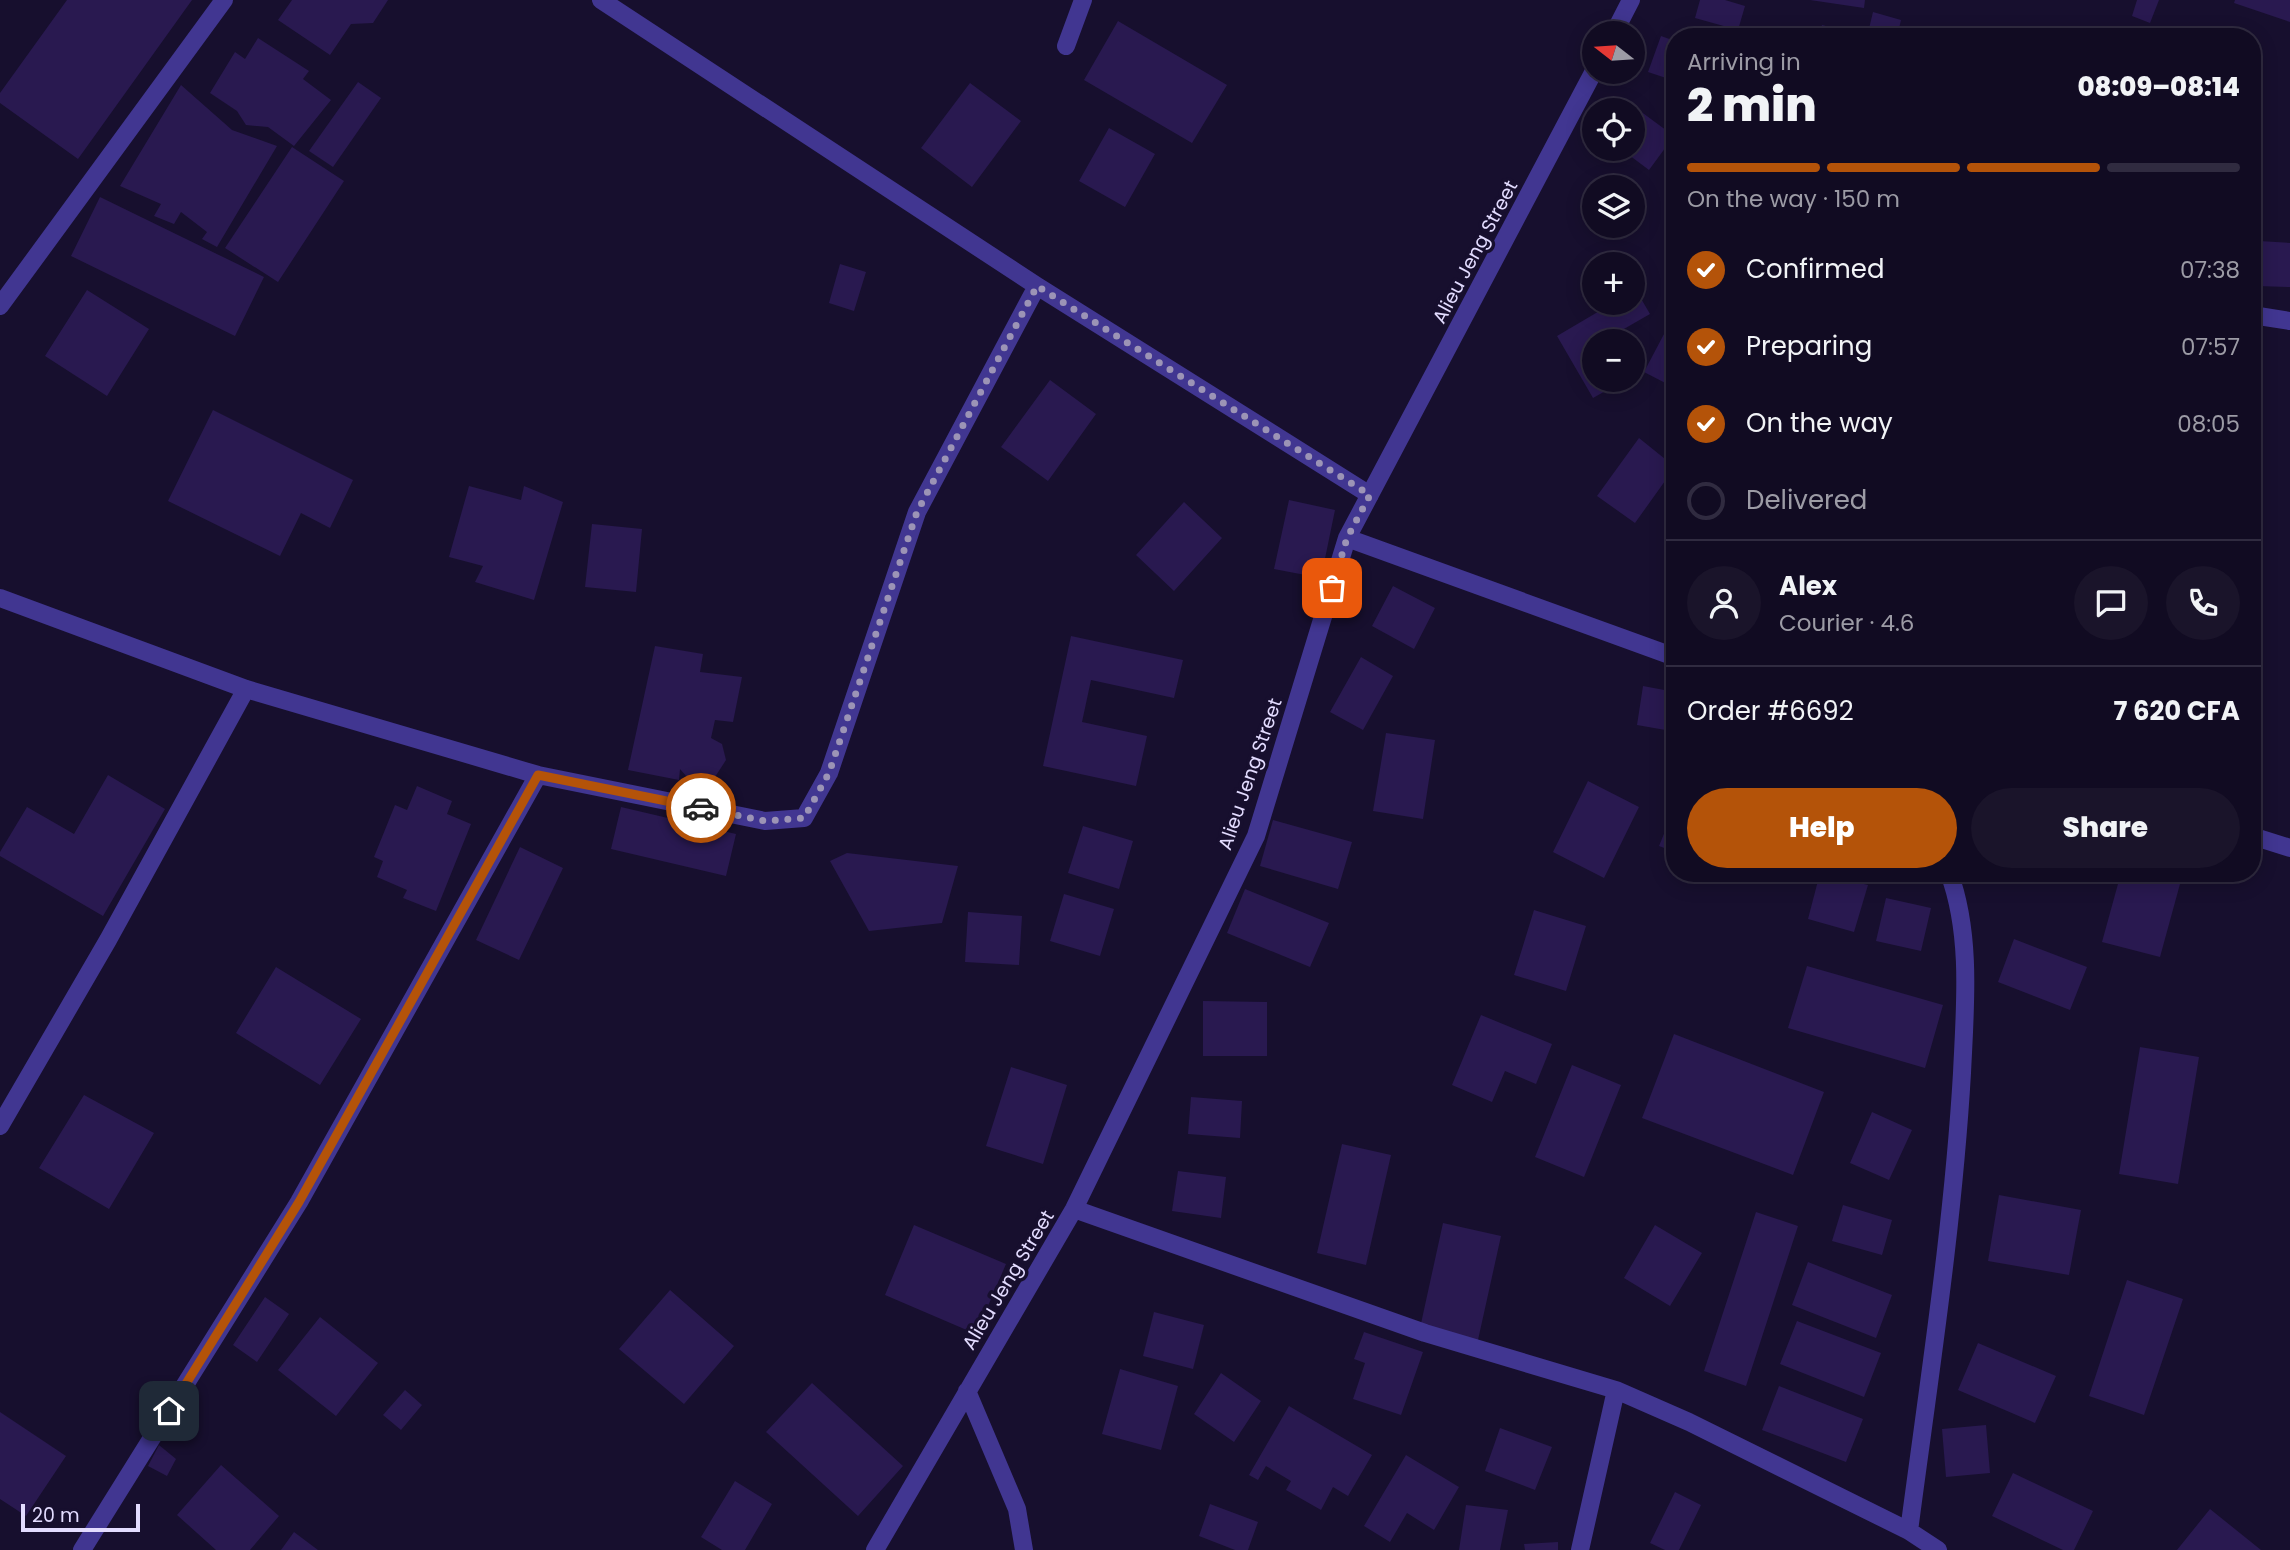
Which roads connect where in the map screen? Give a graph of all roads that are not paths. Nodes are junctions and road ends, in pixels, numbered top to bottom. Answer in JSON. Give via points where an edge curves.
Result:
{"nodes":[{"id":1,"x":224,"y":0,"type":"edge"},
{"id":2,"x":601,"y":0,"type":"edge"},
{"id":3,"x":1083,"y":0,"type":"edge"},
{"id":4,"x":1631,"y":0,"type":"edge"},
{"id":5,"x":1620,"y":21,"type":"edge"},
{"id":6,"x":1066,"y":46,"type":"dead end"},
{"id":7,"x":1587,"y":84,"type":"edge"},
{"id":8,"x":1037,"y":286,"type":"junction"},
{"id":9,"x":0,"y":306,"type":"edge"},
{"id":10,"x":2261,"y":316,"type":"edge"},
{"id":11,"x":2290,"y":321,"type":"edge"},
{"id":12,"x":1370,"y":495,"type":"junction"},
{"id":13,"x":1347,"y":538,"type":"junction"},
{"id":14,"x":0,"y":598,"type":"edge"},
{"id":15,"x":1666,"y":654,"type":"edge"},
{"id":16,"x":246,"y":689,"type":"junction"},
{"id":17,"x":538,"y":775,"type":"junction"},
{"id":18,"x":2261,"y":839,"type":"edge"},
{"id":19,"x":2290,"y":848,"type":"edge"},
{"id":20,"x":1952,"y":882,"type":"edge"},
{"id":21,"x":0,"y":1126,"type":"edge"},
{"id":22,"x":1074,"y":1209,"type":"junction"},
{"id":23,"x":1616,"y":1390,"type":"junction"},
{"id":24,"x":967,"y":1391,"type":"junction"},
{"id":25,"x":1909,"y":1531,"type":"junction"},
{"id":26,"x":82,"y":1550,"type":"edge"},
{"id":27,"x":875,"y":1550,"type":"edge"},
{"id":28,"x":1024,"y":1550,"type":"edge"},
{"id":29,"x":1580,"y":1550,"type":"edge"},
{"id":30,"x":1938,"y":1550,"type":"edge"}],
"edges":[{"from":1,"to":9,"type":"street"},
{"from":2,"to":8,"type":"street"},
{"from":3,"to":6,"type":"street"},
{"from":4,"to":5,"type":"street"},
{"from":7,"to":12,"type":"street","name":"Alieu Jeng Street"},
{"from":8,"to":12,"type":"street"},
{"from":8,"to":17,"type":"street","via":[[917,512],[829,773],[804,818],[765,821]]},
{"from":10,"to":11,"type":"street"},
{"from":12,"to":13,"type":"street","name":"Alieu Jeng Street"},
{"from":13,"to":15,"type":"street"},
{"from":13,"to":22,"type":"street","name":"Alieu Jeng Street","via":[[1256,836]]},
{"from":14,"to":16,"type":"street"},
{"from":16,"to":17,"type":"street"},
{"from":16,"to":21,"type":"street"},
{"from":17,"to":26,"type":"street","via":[[299,1202]]},
{"from":18,"to":19,"type":"street"},
{"from":20,"to":25,"type":"street","via":[[1958,898],[1966,991],[1956,1177]]},
{"from":22,"to":23,"type":"street","via":[[1425,1333]]},
{"from":22,"to":24,"type":"street","name":"Alieu Jeng Street"},
{"from":23,"to":25,"type":"street"},
{"from":23,"to":29,"type":"street"},
{"from":24,"to":27,"type":"street","name":"Alieu Jeng Street"},
{"from":24,"to":28,"type":"street","via":[[1017,1509]]},
{"from":25,"to":30,"type":"street"}]}
